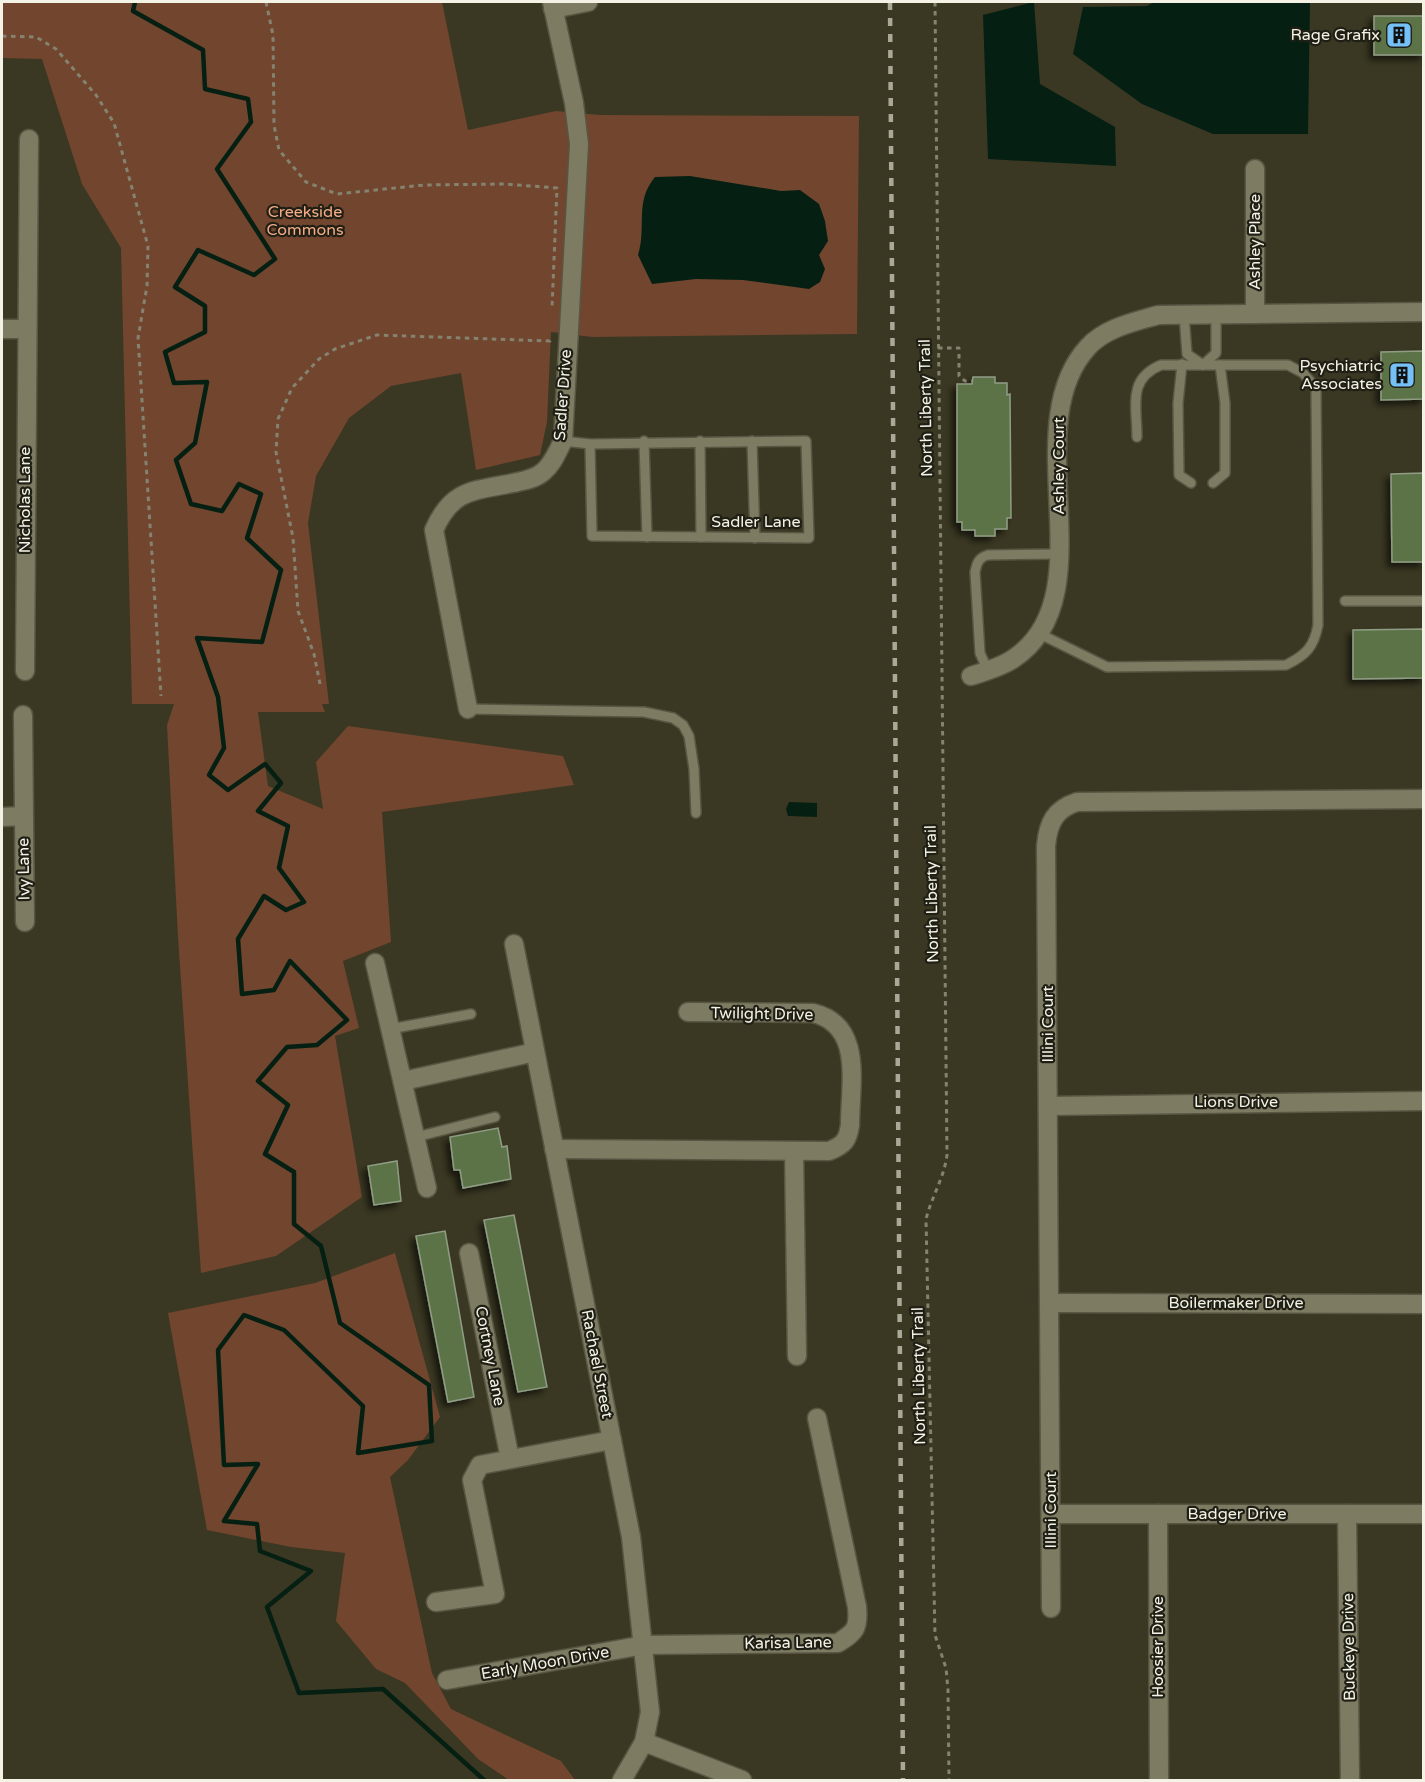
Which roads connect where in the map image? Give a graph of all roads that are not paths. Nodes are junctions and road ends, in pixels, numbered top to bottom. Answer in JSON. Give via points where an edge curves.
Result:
{"nodes":[{"id":1,"x":588,"y":2,"type":"edge"},
{"id":2,"x":552,"y":5,"type":"edge"},
{"id":3,"x":29,"y":139,"type":"dead end"},
{"id":4,"x":1255,"y":169,"type":"dead end"},
{"id":5,"x":1424,"y":312,"type":"edge"},
{"id":6,"x":1216,"y":314,"type":"junction"},
{"id":7,"x":1255,"y":314,"type":"junction"},
{"id":8,"x":1184,"y":315,"type":"junction"},
{"id":9,"x":2,"y":329,"type":"edge"},
{"id":10,"x":26,"y":329,"type":"junction"},
{"id":11,"x":1182,"y":364,"type":"junction"},
{"id":12,"x":1203,"y":365,"type":"junction"},
{"id":13,"x":1220,"y":365,"type":"junction"},
{"id":14,"x":1137,"y":437,"type":"dead end"},
{"id":15,"x":563,"y":441,"type":"junction"},
{"id":16,"x":644,"y":441,"type":"junction"},
{"id":17,"x":700,"y":441,"type":"junction"},
{"id":18,"x":752,"y":441,"type":"junction"},
{"id":19,"x":590,"y":444,"type":"junction"},
{"id":20,"x":1191,"y":483,"type":"dead end"},
{"id":21,"x":1214,"y":483,"type":"dead end"},
{"id":22,"x":647,"y":537,"type":"junction"},
{"id":23,"x":701,"y":537,"type":"junction"},
{"id":24,"x":755,"y":538,"type":"junction"},
{"id":25,"x":1059,"y":554,"type":"junction"},
{"id":26,"x":1345,"y":601,"type":"dead end"},
{"id":27,"x":1424,"y":601,"type":"edge"},
{"id":28,"x":1040,"y":634,"type":"junction"},
{"id":29,"x":25,"y":672,"type":"dead end"},
{"id":30,"x":979,"y":673,"type":"joint"},
{"id":31,"x":468,"y":709,"type":"joint"},
{"id":32,"x":23,"y":716,"type":"dead end"},
{"id":33,"x":1424,"y":799,"type":"edge"},
{"id":34,"x":696,"y":813,"type":"dead end"},
{"id":35,"x":23,"y":816,"type":"junction"},
{"id":36,"x":2,"y":817,"type":"edge"},
{"id":37,"x":25,"y":922,"type":"dead end"},
{"id":38,"x":514,"y":944,"type":"dead end"},
{"id":39,"x":375,"y":963,"type":"dead end"},
{"id":40,"x":688,"y":1012,"type":"dead end"},
{"id":41,"x":471,"y":1014,"type":"dead end"},
{"id":42,"x":390,"y":1029,"type":"junction"},
{"id":43,"x":535,"y":1052,"type":"junction"},
{"id":44,"x":403,"y":1081,"type":"junction"},
{"id":45,"x":1424,"y":1101,"type":"edge"},
{"id":46,"x":1048,"y":1106,"type":"junction"},
{"id":47,"x":495,"y":1117,"type":"dead end"},
{"id":48,"x":416,"y":1137,"type":"junction"},
{"id":49,"x":554,"y":1149,"type":"junction"},
{"id":50,"x":794,"y":1151,"type":"junction"},
{"id":51,"x":428,"y":1188,"type":"dead end"},
{"id":52,"x":469,"y":1254,"type":"dead end"},
{"id":53,"x":1049,"y":1303,"type":"junction"},
{"id":54,"x":1424,"y":1304,"type":"edge"},
{"id":55,"x":797,"y":1356,"type":"dead end"},
{"id":56,"x":817,"y":1418,"type":"dead end"},
{"id":57,"x":612,"y":1440,"type":"junction"},
{"id":58,"x":510,"y":1459,"type":"junction"},
{"id":59,"x":1051,"y":1514,"type":"junction"},
{"id":60,"x":1158,"y":1514,"type":"junction"},
{"id":61,"x":1347,"y":1514,"type":"junction"},
{"id":62,"x":1424,"y":1514,"type":"edge"},
{"id":63,"x":436,"y":1602,"type":"dead end"},
{"id":64,"x":1051,"y":1608,"type":"dead end"},
{"id":65,"x":644,"y":1646,"type":"junction"},
{"id":66,"x":447,"y":1680,"type":"dead end"},
{"id":67,"x":644,"y":1742,"type":"junction"},
{"id":68,"x":622,"y":1780,"type":"edge"},
{"id":69,"x":742,"y":1780,"type":"edge"},
{"id":70,"x":1159,"y":1780,"type":"edge"},
{"id":71,"x":1350,"y":1780,"type":"edge"}],
"edges":[{"from":1,"to":2,"type":"street"},
{"from":2,"to":15,"type":"street","name":"Sadler Drive","via":[[579,144]]},
{"from":3,"to":10,"type":"street","name":"Nicholas Lane"},
{"from":4,"to":7,"type":"street","name":"Ashley Place"},
{"from":5,"to":7,"type":"street","name":"Ashley Court"},
{"from":6,"to":7,"type":"street","name":"Ashley Court"},
{"from":6,"to":8,"type":"street","name":"Ashley Court"},
{"from":6,"to":12,"type":"lane","via":[[1216,353]]},
{"from":8,"to":12,"type":"lane","via":[[1187,354]]},
{"from":8,"to":25,"type":"street","name":"Ashley Court","via":[[1158,315],[1122,325],[1089,346],[1067,377],[1058,415]]},
{"from":9,"to":10,"type":"street"},
{"from":10,"to":29,"type":"street","name":"Nicholas Lane"},
{"from":11,"to":12,"type":"lane"},
{"from":11,"to":14,"type":"lane","via":[[1147,370],[1137,384]]},
{"from":11,"to":20,"type":"lane","via":[[1179,475]]},
{"from":12,"to":13,"type":"lane"},
{"from":13,"to":21,"type":"lane","via":[[1225,403],[1225,473]]},
{"from":13,"to":28,"type":"lane","via":[[1288,365],[1316,388],[1315,643],[1303,656],[1286,665],[1107,667]]},
{"from":15,"to":19,"type":"lane","name":"Sadler Lane"},
{"from":15,"to":31,"type":"street","name":"Sadler Drive","via":[[553,461],[527,481],[466,492],[453,499],[434,530]]},
{"from":16,"to":17,"type":"lane","name":"Sadler Lane"},
{"from":16,"to":19,"type":"lane","name":"Sadler Lane"},
{"from":16,"to":22,"type":"lane"},
{"from":17,"to":18,"type":"lane","name":"Sadler Lane"},
{"from":17,"to":23,"type":"lane"},
{"from":18,"to":24,"type":"lane"},
{"from":18,"to":24,"type":"lane","name":"Sadler Lane","via":[[806,441],[808,538]]},
{"from":19,"to":22,"type":"lane","name":"Sadler Lane","via":[[592,536]]},
{"from":22,"to":23,"type":"lane","name":"Sadler Lane"},
{"from":23,"to":24,"type":"lane","name":"Sadler Lane"},
{"from":25,"to":28,"type":"street","name":"Ashley Court","via":[[1053,602]]},
{"from":25,"to":30,"type":"lane","via":[[981,557],[975,572]]},
{"from":26,"to":27,"type":"lane"},
{"from":28,"to":30,"type":"street","name":"Ashley Court","via":[[1013,659]]},
{"from":31,"to":34,"type":"lane","via":[[644,712],[673,718],[689,736]]},
{"from":32,"to":35,"type":"street","name":"Ivy Lane"},
{"from":33,"to":46,"type":"street","name":"Illini Court","via":[[1077,802],[1061,810],[1050,824],[1046,846]]},
{"from":35,"to":36,"type":"street","name":"Ivy Lane"},
{"from":35,"to":37,"type":"street","name":"Ivy Lane"},
{"from":38,"to":43,"type":"street","name":"Rachael Street"},
{"from":39,"to":42,"type":"street"},
{"from":40,"to":50,"type":"street","name":"Twilight Drive","via":[[813,1013],[839,1024],[850,1050],[849,1137],[843,1146],[829,1151]]},
{"from":41,"to":42,"type":"lane"},
{"from":42,"to":44,"type":"street"},
{"from":43,"to":44,"type":"street"},
{"from":43,"to":49,"type":"street","name":"Rachael Street"},
{"from":44,"to":48,"type":"street"},
{"from":45,"to":46,"type":"street","name":"Lions Drive"},
{"from":46,"to":53,"type":"street","name":"Illini Court"},
{"from":47,"to":48,"type":"lane"},
{"from":48,"to":51,"type":"street"},
{"from":49,"to":50,"type":"street","name":"Twilight Drive"},
{"from":49,"to":57,"type":"street","name":"Rachael Street"},
{"from":50,"to":55,"type":"street"},
{"from":52,"to":58,"type":"street","name":"Cortney Lane"},
{"from":53,"to":54,"type":"street","name":"Boilermaker Drive"},
{"from":53,"to":59,"type":"street","name":"Illini Court"},
{"from":56,"to":65,"type":"street","name":"Karisa Lane","via":[[857,1607],[859,1623],[851,1634],[838,1643]]},
{"from":57,"to":58,"type":"street"},
{"from":57,"to":65,"type":"street","name":"Rachael Street","via":[[631,1537]]},
{"from":58,"to":63,"type":"street","via":[[480,1465],[472,1480],[495,1594]]},
{"from":59,"to":60,"type":"street","name":"Badger Drive"},
{"from":59,"to":64,"type":"street","name":"Illini Court"},
{"from":60,"to":61,"type":"street","name":"Badger Drive"},
{"from":60,"to":70,"type":"street","name":"Hoosier Drive"},
{"from":61,"to":62,"type":"street","name":"Badger Drive"},
{"from":61,"to":71,"type":"street","name":"Buckeye Drive"},
{"from":65,"to":66,"type":"street","name":"Early Moon Drive"},
{"from":65,"to":67,"type":"street","name":"Rachael Street","via":[[650,1712]]},
{"from":67,"to":68,"type":"street","name":"Rachael Street"},
{"from":67,"to":69,"type":"street"}]}
